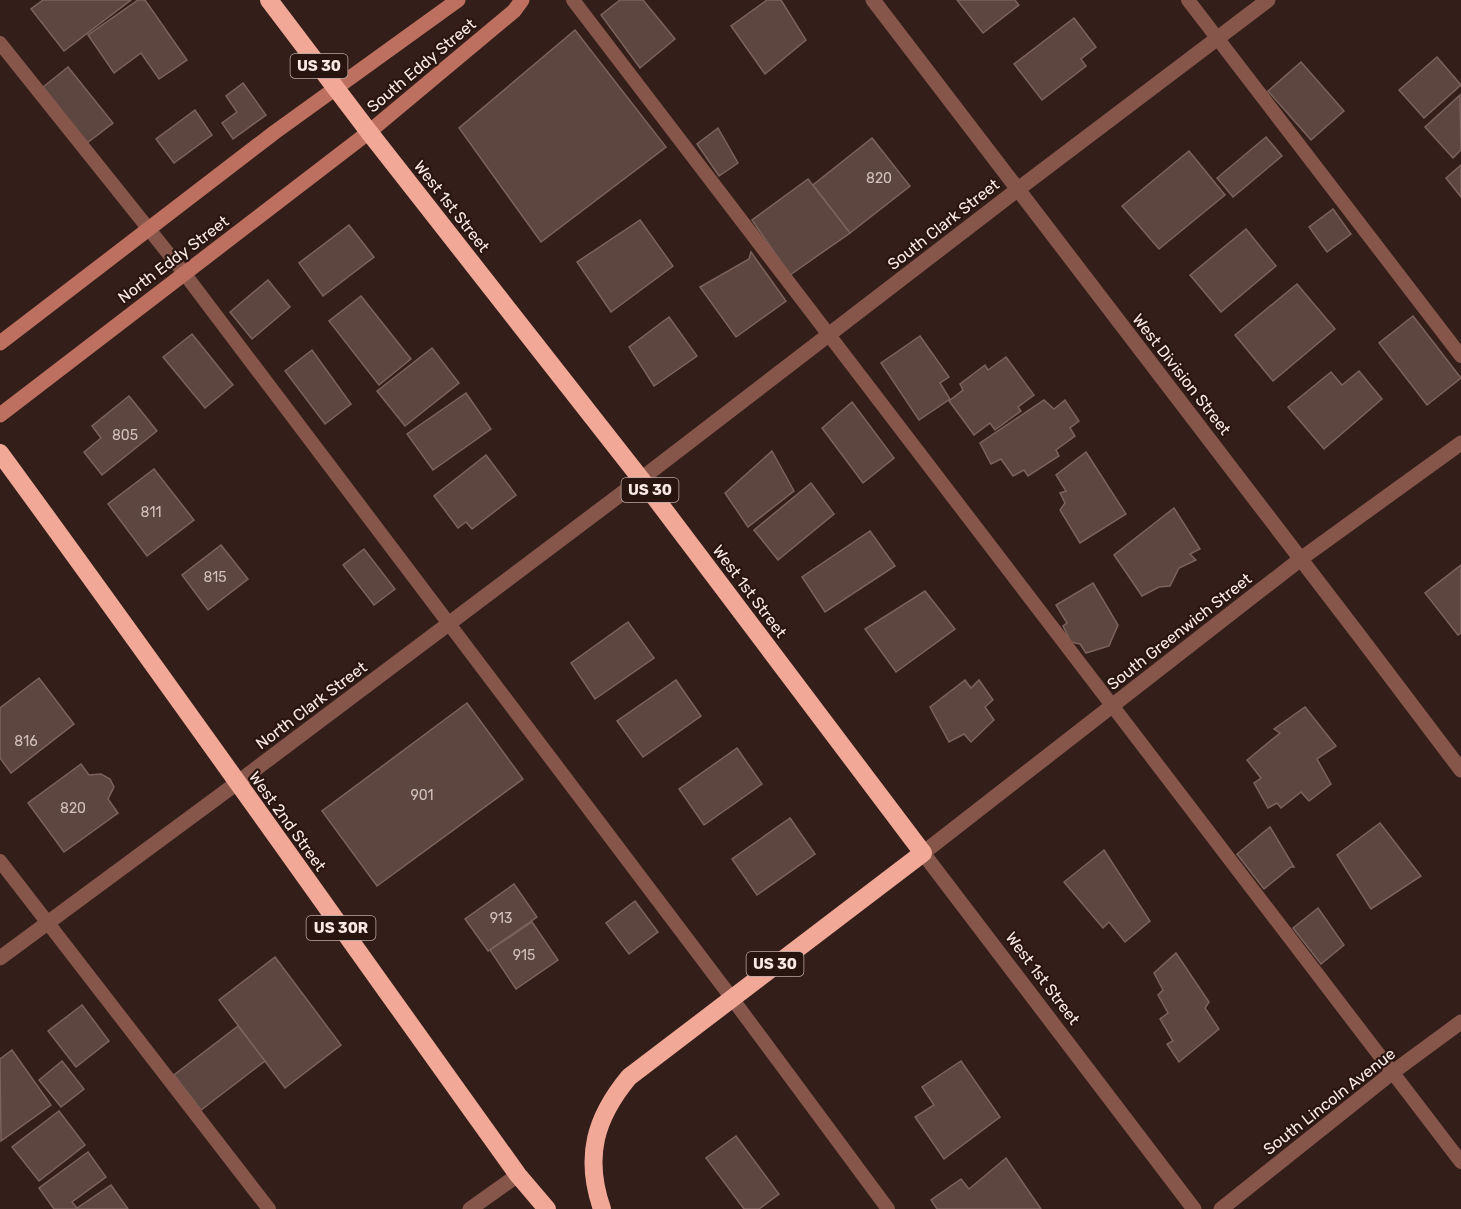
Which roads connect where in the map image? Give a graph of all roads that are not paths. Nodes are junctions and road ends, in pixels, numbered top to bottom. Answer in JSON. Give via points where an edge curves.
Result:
{"nodes":[{"id":1,"x":269,"y":0,"type":"edge"},
{"id":2,"x":458,"y":0,"type":"edge"},
{"id":3,"x":522,"y":0,"type":"edge"},
{"id":4,"x":573,"y":0,"type":"edge"},
{"id":5,"x":873,"y":0,"type":"edge"},
{"id":6,"x":1188,"y":0,"type":"edge"},
{"id":7,"x":1268,"y":0,"type":"edge"},
{"id":8,"x":1218,"y":39,"type":"junction"},
{"id":9,"x":0,"y":43,"type":"edge"},
{"id":10,"x":336,"y":89,"type":"junction"},
{"id":11,"x":369,"y":132,"type":"junction"},
{"id":12,"x":1017,"y":190,"type":"junction"},
{"id":13,"x":149,"y":229,"type":"junction"},
{"id":14,"x":184,"y":273,"type":"junction"},
{"id":15,"x":829,"y":334,"type":"junction"},
{"id":16,"x":0,"y":343,"type":"edge"},
{"id":17,"x":1461,"y":356,"type":"edge"},
{"id":18,"x":0,"y":415,"type":"edge"},
{"id":19,"x":1461,"y":443,"type":"edge"},
{"id":20,"x":0,"y":453,"type":"edge"},
{"id":21,"x":641,"y":479,"type":"junction"},
{"id":22,"x":1302,"y":558,"type":"junction"},
{"id":23,"x":448,"y":624,"type":"junction"},
{"id":24,"x":1112,"y":706,"type":"junction"},
{"id":25,"x":1461,"y":770,"type":"edge"},
{"id":26,"x":237,"y":783,"type":"junction"},
{"id":27,"x":923,"y":853,"type":"junction"},
{"id":28,"x":0,"y":861,"type":"edge"},
{"id":29,"x":48,"y":922,"type":"junction"},
{"id":30,"x":0,"y":958,"type":"edge"},
{"id":31,"x":731,"y":997,"type":"junction"},
{"id":32,"x":1461,"y":1022,"type":"edge"},
{"id":33,"x":1393,"y":1072,"type":"junction"},
{"id":34,"x":1461,"y":1162,"type":"edge"},
{"id":35,"x":518,"y":1175,"type":"junction"},
{"id":36,"x":269,"y":1209,"type":"edge"},
{"id":37,"x":470,"y":1209,"type":"edge"},
{"id":38,"x":547,"y":1209,"type":"edge"},
{"id":39,"x":602,"y":1209,"type":"edge"},
{"id":40,"x":888,"y":1209,"type":"edge"},
{"id":41,"x":1194,"y":1209,"type":"edge"},
{"id":42,"x":1221,"y":1209,"type":"edge"}],
"edges":[{"from":1,"to":10,"type":"highway","name":"West 1st Street","number":"US 30"},
{"from":2,"to":10,"type":"main road","name":"South Eddy Street"},
{"from":3,"to":11,"type":"main road","name":"South Eddy Street","via":[[514,11]]},
{"from":4,"to":15,"type":"lane"},
{"from":5,"to":12,"type":"street","name":"West Division Street"},
{"from":6,"to":8,"type":"lane"},
{"from":7,"to":8,"type":"street","name":"South Clark Street"},
{"from":8,"to":12,"type":"street","name":"South Clark Street"},
{"from":8,"to":17,"type":"lane"},
{"from":9,"to":13,"type":"lane"},
{"from":10,"to":11,"type":"highway","name":"West 1st Street","number":"US 30"},
{"from":10,"to":13,"type":"main road"},
{"from":11,"to":14,"type":"main road","name":"North Eddy Street"},
{"from":11,"to":21,"type":"highway","name":"West 1st Street","number":"US 30"},
{"from":12,"to":15,"type":"street","name":"South Clark Street"},
{"from":12,"to":22,"type":"street","name":"West Division Street"},
{"from":13,"to":14,"type":"lane"},
{"from":13,"to":16,"type":"main road"},
{"from":14,"to":18,"type":"main road","name":"North Eddy Street"},
{"from":14,"to":23,"type":"lane"},
{"from":15,"to":21,"type":"street","name":"South Clark Street"},
{"from":15,"to":24,"type":"lane"},
{"from":19,"to":22,"type":"street","name":"South Greenwich Street"},
{"from":20,"to":26,"type":"highway","name":"West 2nd Street","number":"US 30R"},
{"from":21,"to":23,"type":"street","name":"North Clark Street"},
{"from":21,"to":27,"type":"highway","name":"West 1st Street","number":"US 30"},
{"from":22,"to":24,"type":"street","name":"South Greenwich Street"},
{"from":22,"to":25,"type":"street","name":"West Division Street"},
{"from":23,"to":26,"type":"street","name":"North Clark Street"},
{"from":23,"to":31,"type":"lane"},
{"from":24,"to":27,"type":"street","name":"South Greenwich Street"},
{"from":24,"to":33,"type":"lane"},
{"from":26,"to":29,"type":"street","name":"North Clark Street"},
{"from":26,"to":35,"type":"highway","name":"West 2nd Street","number":"US 30R"},
{"from":27,"to":31,"type":"highway","number":"US 30"},
{"from":27,"to":41,"type":"street","name":"West 1st Street"},
{"from":28,"to":29,"type":"lane"},
{"from":29,"to":30,"type":"street","name":"North Clark Street"},
{"from":29,"to":36,"type":"lane"},
{"from":31,"to":39,"type":"highway","number":"US 30","via":[[629,1077],[612,1097],[594,1143],[594,1172]]},
{"from":31,"to":40,"type":"lane"},
{"from":32,"to":33,"type":"street","name":"South Lincoln Avenue"},
{"from":33,"to":34,"type":"lane"},
{"from":33,"to":42,"type":"street","name":"South Lincoln Avenue"},
{"from":35,"to":37,"type":"street"},
{"from":35,"to":38,"type":"highway","name":"West 2nd Street","number":"US 30R"}]}
